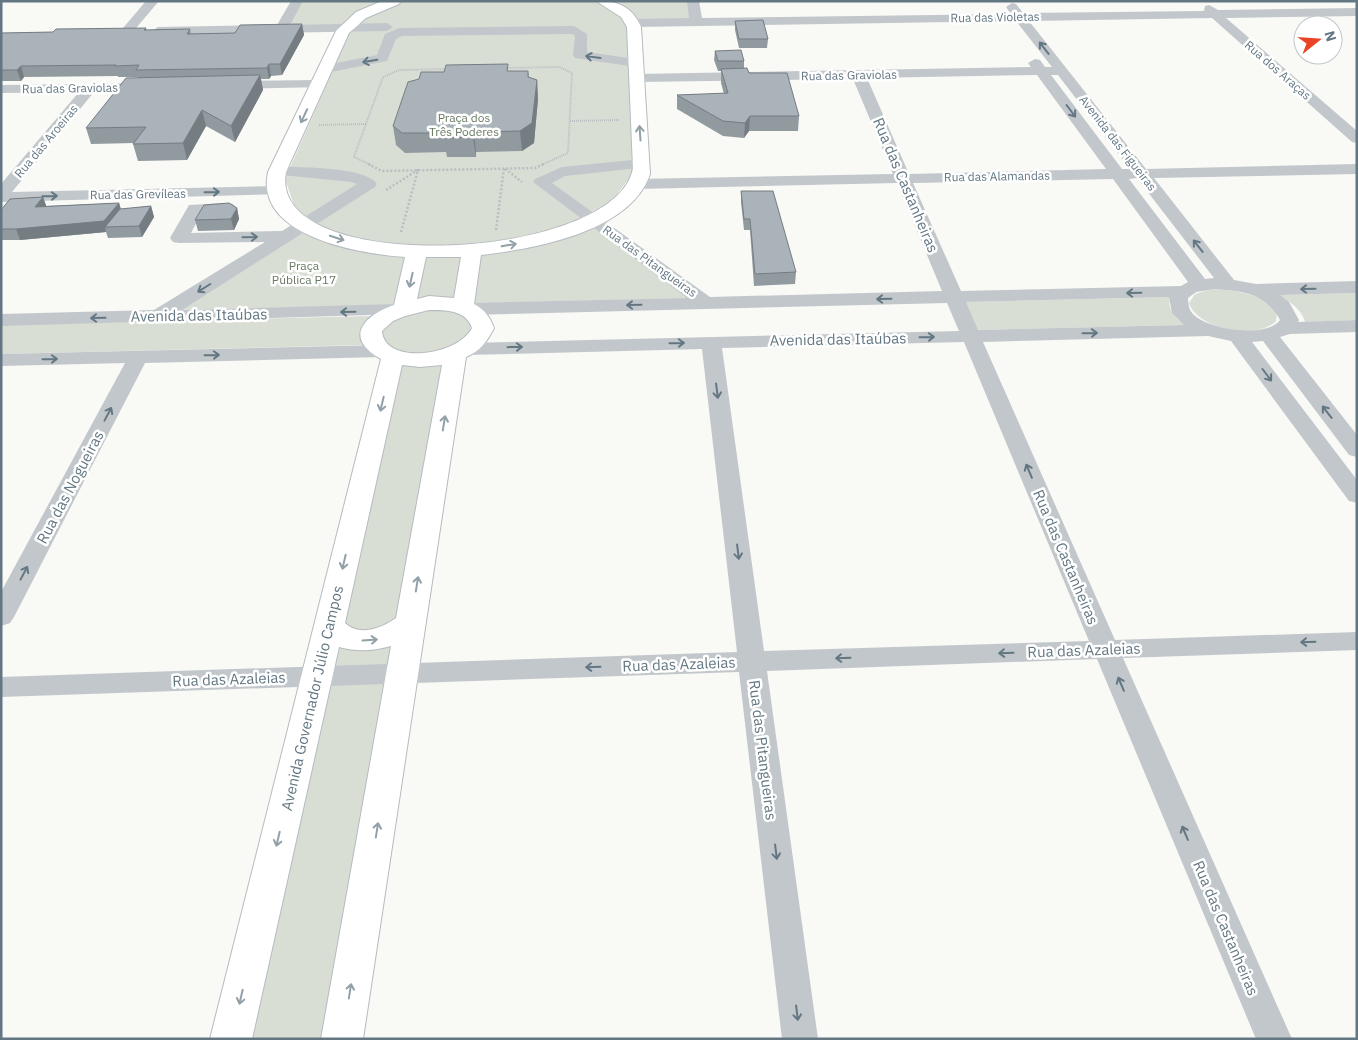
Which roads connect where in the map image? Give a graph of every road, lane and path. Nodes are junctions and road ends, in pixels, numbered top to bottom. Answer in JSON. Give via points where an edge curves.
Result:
{"nodes":[{"id":1,"x":153,"y":1,"type":"edge"},
{"id":2,"x":297,"y":1,"type":"edge"},
{"id":3,"x":394,"y":1,"type":"edge"},
{"id":4,"x":603,"y":1,"type":"edge"},
{"id":5,"x":693,"y":1,"type":"edge"},
{"id":6,"x":990,"y":1,"type":"edge"},
{"id":7,"x":1008,"y":1,"type":"edge"},
{"id":8,"x":1200,"y":1,"type":"edge"},
{"id":9,"x":839,"y":7,"type":"dead end"},
{"id":10,"x":1357,"y":12,"type":"edge"},
{"id":11,"x":1214,"y":14,"type":"junction"},
{"id":12,"x":1001,"y":17,"type":"junction"},
{"id":13,"x":1020,"y":17,"type":"junction"},
{"id":14,"x":844,"y":20,"type":"junction"},
{"id":15,"x":696,"y":22,"type":"junction"},
{"id":16,"x":633,"y":23,"type":"junction"},
{"id":17,"x":281,"y":28,"type":"junction"},
{"id":18,"x":345,"y":28,"type":"junction"},
{"id":19,"x":393,"y":30,"type":"junction"},
{"id":20,"x":1013,"y":33,"type":"dead end"},
{"id":21,"x":1024,"y":48,"type":"dead end"},
{"id":22,"x":636,"y":71,"type":"junction"},
{"id":23,"x":1042,"y":71,"type":"junction"},
{"id":24,"x":1062,"y":71,"type":"junction"},
{"id":25,"x":858,"y":74,"type":"junction"},
{"id":26,"x":322,"y":76,"type":"junction"},
{"id":27,"x":219,"y":86,"type":"edge"},
{"id":28,"x":160,"y":87,"type":"edge"},
{"id":29,"x":90,"y":88,"type":"junction"},
{"id":30,"x":1,"y":89,"type":"edge"},
{"id":31,"x":639,"y":119,"type":"junction"},
{"id":32,"x":570,"y":120,"type":"junction"},
{"id":33,"x":366,"y":124,"type":"junction"},
{"id":34,"x":299,"y":126,"type":"junction"},
{"id":35,"x":1357,"y":139,"type":"edge"},
{"id":36,"x":642,"y":164,"type":"junction"},
{"id":37,"x":504,"y":168,"type":"junction"},
{"id":38,"x":1357,"y":169,"type":"edge"},
{"id":39,"x":418,"y":170,"type":"junction"},
{"id":40,"x":278,"y":171,"type":"junction"},
{"id":41,"x":1142,"y":173,"type":"junction"},
{"id":42,"x":1118,"y":174,"type":"junction"},
{"id":43,"x":903,"y":178,"type":"junction"},
{"id":44,"x":638,"y":184,"type":"junction"},
{"id":45,"x":527,"y":186,"type":"dead end"},
{"id":46,"x":385,"y":191,"type":"dead end"},
{"id":47,"x":276,"y":194,"type":"junction"},
{"id":48,"x":1,"y":196,"type":"edge"},
{"id":49,"x":593,"y":220,"type":"junction"},
{"id":50,"x":304,"y":224,"type":"junction"},
{"id":51,"x":287,"y":236,"type":"junction"},
{"id":52,"x":483,"y":249,"type":"junction"},
{"id":53,"x":407,"y":251,"type":"junction"},
{"id":54,"x":1228,"y":284,"type":"junction"},
{"id":55,"x":1357,"y":287,"type":"edge"},
{"id":56,"x":1191,"y":288,"type":"junction"},
{"id":57,"x":1254,"y":290,"type":"junction"},
{"id":58,"x":954,"y":297,"type":"junction"},
{"id":59,"x":706,"y":303,"type":"junction"},
{"id":60,"x":465,"y":308,"type":"junction"},
{"id":61,"x":400,"y":309,"type":"junction"},
{"id":62,"x":159,"y":316,"type":"junction"},
{"id":63,"x":1,"y":320,"type":"edge"},
{"id":64,"x":1357,"y":326,"type":"edge"},
{"id":65,"x":1211,"y":330,"type":"junction"},
{"id":66,"x":1276,"y":332,"type":"junction"},
{"id":67,"x":971,"y":336,"type":"junction"},
{"id":68,"x":1238,"y":336,"type":"junction"},
{"id":69,"x":711,"y":342,"type":"junction"},
{"id":70,"x":461,"y":351,"type":"junction"},
{"id":71,"x":387,"y":354,"type":"junction"},
{"id":72,"x":138,"y":357,"type":"junction"},
{"id":73,"x":1,"y":360,"type":"edge"},
{"id":74,"x":1357,"y":450,"type":"edge"},
{"id":75,"x":1357,"y":496,"type":"edge"},
{"id":76,"x":1,"y":617,"type":"edge"},
{"id":77,"x":411,"y":623,"type":"junction"},
{"id":78,"x":329,"y":625,"type":"junction"},
{"id":79,"x":1357,"y":641,"type":"edge"},
{"id":80,"x":1106,"y":650,"type":"junction"},
{"id":81,"x":752,"y":662,"type":"junction"},
{"id":82,"x":402,"y":674,"type":"junction"},
{"id":83,"x":317,"y":676,"type":"junction"},
{"id":84,"x":1,"y":687,"type":"edge"},
{"id":85,"x":231,"y":1039,"type":"edge"},
{"id":86,"x":342,"y":1039,"type":"edge"},
{"id":87,"x":800,"y":1039,"type":"edge"},
{"id":88,"x":1274,"y":1039,"type":"edge"}],
"edges":[{"from":1,"to":17,"type":"street","via":[[123,31]]},
{"from":2,"to":17,"type":"street"},
{"from":3,"to":18,"type":"main road","via":[[361,15]]},
{"from":4,"to":16,"type":"main road","via":[[622,11]]},
{"from":5,"to":15,"type":"street"},
{"from":6,"to":12,"type":"street"},
{"from":7,"to":13,"type":"street","name":"Avenida das Figueiras"},
{"from":8,"to":11,"type":"street","name":"Rua dos Araças"},
{"from":9,"to":14,"type":"street"},
{"from":10,"to":11,"type":"street","name":"Rua das Violetas"},
{"from":11,"to":13,"type":"street","name":"Rua das Violetas"},
{"from":11,"to":35,"type":"street","name":"Rua dos Araças"},
{"from":12,"to":13,"type":"street","name":"Rua das Violetas"},
{"from":12,"to":14,"type":"street","name":"Rua das Violetas"},
{"from":12,"to":20,"type":"street"},
{"from":24,"to":13,"type":"street","name":"Avenida das Figueiras","one_way":true},
{"from":14,"to":15,"type":"street","name":"Rua das Violetas"},
{"from":15,"to":16,"type":"street","name":"Rua das Violetas"},
{"from":16,"to":22,"type":"main road"},
{"from":17,"to":18,"type":"street"},
{"from":18,"to":19,"type":"street"},
{"from":18,"to":26,"type":"main road"},
{"from":22,"to":19,"type":"street","name":"Rua das Graviolas","one_way":true,"via":[[580,55],[581,34],[574,30]]},
{"from":19,"to":26,"type":"street","one_way":true,"via":[[382,58]]},
{"from":21,"to":23,"type":"street","name":"Avenida das Figueiras"},
{"from":22,"to":25,"type":"street","name":"Rua das Graviolas"},
{"from":22,"to":31,"type":"main road"},
{"from":23,"to":24,"type":"street","name":"Rua das Graviolas"},
{"from":23,"to":25,"type":"street","name":"Rua das Graviolas"},
{"from":23,"to":42,"type":"street","name":"Avenida das Figueiras","one_way":true},
{"from":24,"to":41,"type":"street","name":"Avenida das Figueiras"},
{"from":25,"to":43,"type":"street","name":"Rua das Castanheiras"},
{"from":26,"to":27,"type":"street"},
{"from":26,"to":34,"type":"main road","one_way":true},
{"from":28,"to":29,"type":"street","name":"Rua das Graviolas"},
{"from":29,"to":30,"type":"street","name":"Rua das Graviolas"},
{"from":29,"to":48,"type":"street","name":"Rua das Aroeiras"},
{"from":31,"to":32,"type":"path"},
{"from":36,"to":31,"type":"main road","one_way":true},
{"from":32,"to":33,"type":"path","via":[[572,73],[559,67],[400,70],[383,77]]},
{"from":32,"to":37,"type":"path","via":[[568,153],[535,168]]},
{"from":33,"to":34,"type":"path"},
{"from":33,"to":39,"type":"path","via":[[354,157],[382,171]]},
{"from":34,"to":40,"type":"main road"},
{"from":36,"to":44,"type":"main road"},
{"from":36,"to":49,"type":"street","name":"Rua das Pitangueiras","via":[[562,172],[541,182]]},
{"from":37,"to":39,"type":"path"},
{"from":37,"to":45,"type":"path"},
{"from":37,"to":52,"type":"path"},
{"from":38,"to":41,"type":"street","name":"Rua das Alamandas"},
{"from":39,"to":46,"type":"path"},
{"from":39,"to":53,"type":"path"},
{"from":40,"to":47,"type":"main road"},
{"from":40,"to":50,"type":"street","via":[[354,176],[369,184]]},
{"from":41,"to":42,"type":"street","name":"Rua das Alamandas"},
{"from":54,"to":41,"type":"street","name":"Avenida das Figueiras","one_way":true},
{"from":42,"to":43,"type":"street","name":"Rua das Alamandas"},
{"from":42,"to":56,"type":"street","name":"Avenida das Figueiras"},
{"from":43,"to":44,"type":"street","name":"Rua das Alamandas"},
{"from":43,"to":58,"type":"street","name":"Rua das Castanheiras"},
{"from":44,"to":49,"type":"main road","via":[[619,204]]},
{"from":48,"to":47,"type":"street","name":"Rua das Grevíleas","one_way":true},
{"from":47,"to":50,"type":"main road","via":[[285,210]]},
{"from":47,"to":51,"type":"street","one_way":true,"via":[[229,208],[195,209],[179,238]]},
{"from":52,"to":49,"type":"main road","one_way":true,"via":[[547,237]]},
{"from":49,"to":59,"type":"street","name":"Rua das Pitangueiras"},
{"from":50,"to":51,"type":"street"},
{"from":50,"to":53,"type":"main road","one_way":true,"via":[[345,241]]},
{"from":51,"to":62,"type":"street","one_way":true},
{"from":52,"to":53,"type":"main road"},
{"from":52,"to":60,"type":"main road"},
{"from":53,"to":61,"type":"main road","one_way":true},
{"from":54,"to":56,"type":"street"},
{"from":54,"to":57,"type":"street"},
{"from":55,"to":57,"type":"street","one_way":true},
{"from":56,"to":58,"type":"street","one_way":true},
{"from":56,"to":65,"type":"street","via":[[1178,297],[1177,303],[1194,322]]},
{"from":57,"to":66,"type":"street","via":[[1271,297],[1287,311],[1288,325]]},
{"from":58,"to":59,"type":"street","one_way":true},
{"from":58,"to":67,"type":"street","name":"Rua das Castanheiras"},
{"from":59,"to":60,"type":"street","one_way":true},
{"from":60,"to":61,"type":"main road","via":[[435,303]]},
{"from":60,"to":70,"type":"main road","via":[[479,317],[483,328],[478,339]]},
{"from":61,"to":62,"type":"street","name":"Avenida das Itaúbas","one_way":true},
{"from":61,"to":71,"type":"main road","via":[[378,322],[371,333],[374,344]]},
{"from":62,"to":63,"type":"street","name":"Avenida das Itaúbas","one_way":true},
{"from":64,"to":66,"type":"street"},
{"from":67,"to":65,"type":"street","name":"Avenida das Itaúbas","one_way":true},
{"from":65,"to":68,"type":"street"},
{"from":66,"to":68,"type":"street"},
{"from":74,"to":66,"type":"street","one_way":true},
{"from":69,"to":67,"type":"street","name":"Avenida das Itaúbas","one_way":true},
{"from":80,"to":67,"type":"street","name":"Rua das Castanheiras","one_way":true},
{"from":68,"to":75,"type":"street","one_way":true},
{"from":70,"to":69,"type":"street","name":"Avenida das Itaúbas","one_way":true},
{"from":69,"to":81,"type":"street","name":"Rua das Pitangueiras","one_way":true},
{"from":70,"to":71,"type":"main road","via":[[423,360]]},
{"from":77,"to":70,"type":"main road","one_way":true},
{"from":72,"to":71,"type":"street","one_way":true},
{"from":71,"to":78,"type":"main road","name":"Avenida Governador Júlio Campos","one_way":true},
{"from":73,"to":72,"type":"street","one_way":true},
{"from":76,"to":72,"type":"street","name":"Rua das Nogueiras","one_way":true},
{"from":78,"to":77,"type":"main road","one_way":true,"via":[[341,635],[368,640],[396,633]]},
{"from":77,"to":82,"type":"main road"},
{"from":78,"to":83,"type":"main road","name":"Avenida Governador Júlio Campos"},
{"from":79,"to":80,"type":"street","name":"Rua das Azaleias","one_way":true},
{"from":80,"to":81,"type":"street","name":"Rua das Azaleias","one_way":true},
{"from":88,"to":80,"type":"street","name":"Rua das Castanheiras","one_way":true},
{"from":81,"to":82,"type":"street","name":"Rua das Azaleias","one_way":true},
{"from":81,"to":87,"type":"street","name":"Rua das Pitangueiras","one_way":true},
{"from":82,"to":83,"type":"street","name":"Rua das Azaleias"},
{"from":86,"to":82,"type":"main road","one_way":true},
{"from":83,"to":84,"type":"street","name":"Rua das Azaleias"},
{"from":83,"to":85,"type":"main road","name":"Avenida Governador Júlio Campos","one_way":true}]}
